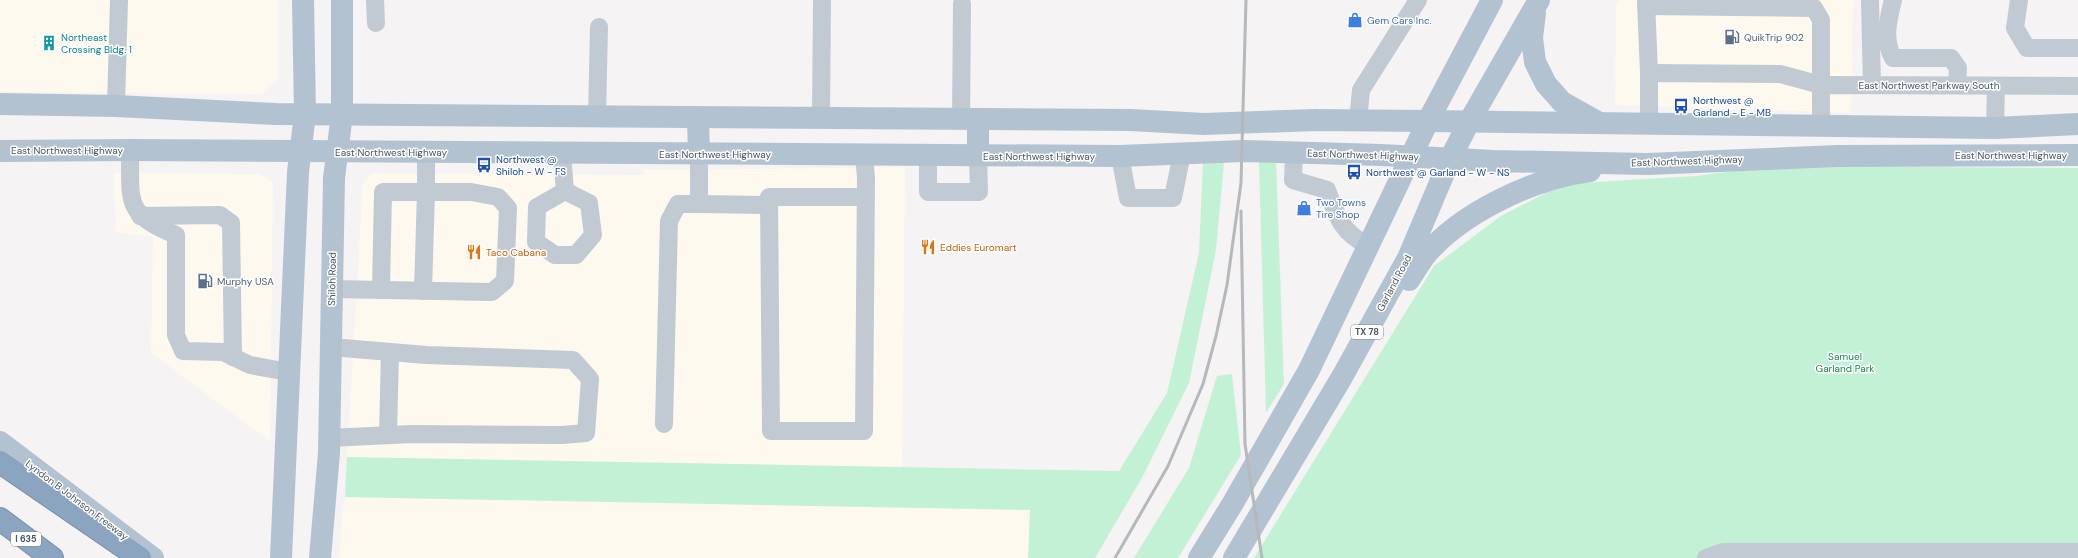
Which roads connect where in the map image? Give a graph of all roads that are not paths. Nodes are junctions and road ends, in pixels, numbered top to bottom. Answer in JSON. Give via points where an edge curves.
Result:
{"nodes":[{"id":1,"x":119,"y":0,"type":"edge"},
{"id":2,"x":303,"y":0,"type":"edge"},
{"id":3,"x":342,"y":0,"type":"edge"},
{"id":4,"x":375,"y":0,"type":"edge"},
{"id":5,"x":822,"y":0,"type":"edge"},
{"id":6,"x":1418,"y":0,"type":"edge"},
{"id":7,"x":1492,"y":0,"type":"edge"},
{"id":8,"x":1870,"y":0,"type":"edge"},
{"id":9,"x":1893,"y":0,"type":"edge"},
{"id":10,"x":2019,"y":0,"type":"edge"},
{"id":11,"x":1538,"y":3,"type":"edge"},
{"id":12,"x":1646,"y":3,"type":"edge"},
{"id":13,"x":962,"y":4,"type":"dead end"},
{"id":14,"x":376,"y":22,"type":"dead end"},
{"id":15,"x":599,"y":27,"type":"dead end"},
{"id":16,"x":2078,"y":48,"type":"edge"},
{"id":17,"x":1649,"y":73,"type":"junction"},
{"id":18,"x":1821,"y":85,"type":"junction"},
{"id":19,"x":1872,"y":85,"type":"junction"},
{"id":20,"x":1958,"y":85,"type":"junction"},
{"id":21,"x":1996,"y":86,"type":"junction"},
{"id":22,"x":2078,"y":86,"type":"edge"},
{"id":23,"x":0,"y":104,"type":"edge"},
{"id":24,"x":116,"y":106,"type":"junction"},
{"id":25,"x":304,"y":114,"type":"junction"},
{"id":26,"x":342,"y":114,"type":"junction"},
{"id":27,"x":597,"y":117,"type":"junction"},
{"id":28,"x":698,"y":118,"type":"junction"},
{"id":29,"x":821,"y":118,"type":"junction"},
{"id":30,"x":969,"y":119,"type":"junction"},
{"id":31,"x":1358,"y":121,"type":"junction"},
{"id":32,"x":1428,"y":121,"type":"junction"},
{"id":33,"x":1469,"y":122,"type":"junction"},
{"id":34,"x":1599,"y":123,"type":"junction"},
{"id":35,"x":1649,"y":123,"type":"junction"},
{"id":36,"x":2078,"y":124,"type":"edge"},
{"id":37,"x":1821,"y":126,"type":"junction"},
{"id":38,"x":1995,"y":128,"type":"junction"},
{"id":39,"x":130,"y":150,"type":"junction"},
{"id":40,"x":0,"y":151,"type":"edge"},
{"id":41,"x":301,"y":152,"type":"junction"},
{"id":42,"x":338,"y":152,"type":"junction"},
{"id":43,"x":426,"y":152,"type":"junction"},
{"id":44,"x":1294,"y":152,"type":"junction"},
{"id":45,"x":562,"y":153,"type":"junction"},
{"id":46,"x":1182,"y":153,"type":"junction"},
{"id":47,"x":699,"y":154,"type":"junction"},
{"id":48,"x":864,"y":155,"type":"junction"},
{"id":49,"x":928,"y":155,"type":"junction"},
{"id":50,"x":978,"y":155,"type":"junction"},
{"id":51,"x":2078,"y":155,"type":"edge"},
{"id":52,"x":1120,"y":156,"type":"junction"},
{"id":53,"x":1411,"y":156,"type":"junction"},
{"id":54,"x":1450,"y":159,"type":"junction"},
{"id":55,"x":1648,"y":164,"type":"junction"},
{"id":56,"x":565,"y":191,"type":"dead end"},
{"id":57,"x":426,"y":192,"type":"junction"},
{"id":58,"x":866,"y":197,"type":"junction"},
{"id":59,"x":699,"y":204,"type":"junction"},
{"id":60,"x":769,"y":205,"type":"junction"},
{"id":61,"x":140,"y":216,"type":"junction"},
{"id":62,"x":1367,"y":245,"type":"junction"},
{"id":63,"x":332,"y":290,"type":"junction"},
{"id":64,"x":380,"y":290,"type":"junction"},
{"id":65,"x":423,"y":291,"type":"junction"},
{"id":66,"x":331,"y":347,"type":"junction"},
{"id":67,"x":390,"y":352,"type":"junction"},
{"id":68,"x":233,"y":357,"type":"junction"},
{"id":69,"x":288,"y":372,"type":"junction"},
{"id":70,"x":1342,"y":377,"type":"junction"},
{"id":71,"x":664,"y":424,"type":"dead end"},
{"id":72,"x":388,"y":435,"type":"junction"},
{"id":73,"x":329,"y":438,"type":"junction"},
{"id":74,"x":0,"y":442,"type":"edge"},
{"id":75,"x":0,"y":462,"type":"edge"},
{"id":76,"x":0,"y":519,"type":"edge"},
{"id":77,"x":2078,"y":552,"type":"edge"},
{"id":78,"x":52,"y":558,"type":"edge"},
{"id":79,"x":140,"y":558,"type":"edge"},
{"id":80,"x":153,"y":558,"type":"edge"},
{"id":81,"x":281,"y":558,"type":"edge"},
{"id":82,"x":320,"y":558,"type":"edge"},
{"id":83,"x":1199,"y":558,"type":"edge"},
{"id":84,"x":1234,"y":558,"type":"edge"},
{"id":85,"x":1706,"y":558,"type":"edge"}],
"edges":[{"from":1,"to":24,"type":"street"},
{"from":2,"to":25,"type":"main road"},
{"from":3,"to":26,"type":"main road","name":"Shiloh Road"},
{"from":4,"to":14,"type":"street"},
{"from":5,"to":29,"type":"street"},
{"from":6,"to":31,"type":"street","via":[[1361,90]]},
{"from":7,"to":32,"type":"main road"},
{"from":8,"to":19,"type":"street"},
{"from":9,"to":20,"type":"street","via":[[1886,31],[1893,58],[1950,58],[1958,68]]},
{"from":10,"to":16,"type":"street","via":[[2015,28],[2027,48]]},
{"from":11,"to":33,"type":"main road","name":"Garland Road","number":"TX 78"},
{"from":11,"to":34,"type":"main road","via":[[1532,38],[1535,62],[1546,84],[1562,102]]},
{"from":12,"to":17,"type":"street"},
{"from":12,"to":18,"type":"street","via":[[1814,8],[1821,20]]},
{"from":13,"to":30,"type":"street"},
{"from":15,"to":27,"type":"street"},
{"from":17,"to":18,"type":"street","name":"East Northwest Parkway South","via":[[1780,74]]},
{"from":17,"to":35,"type":"street"},
{"from":18,"to":19,"type":"street","name":"East Northwest Parkway South"},
{"from":18,"to":37,"type":"street"},
{"from":19,"to":20,"type":"street","name":"East Northwest Parkway South"},
{"from":20,"to":21,"type":"street","name":"East Northwest Parkway South"},
{"from":21,"to":22,"type":"street","name":"East Northwest Parkway South"},
{"from":21,"to":38,"type":"street"},
{"from":23,"to":24,"type":"main road"},
{"from":24,"to":25,"type":"main road"},
{"from":25,"to":26,"type":"main road"},
{"from":25,"to":41,"type":"main road"},
{"from":26,"to":27,"type":"main road"},
{"from":26,"to":42,"type":"main road","name":"Shiloh Road"},
{"from":27,"to":28,"type":"main road"},
{"from":28,"to":29,"type":"main road"},
{"from":28,"to":47,"type":"main road"},
{"from":29,"to":30,"type":"main road"},
{"from":30,"to":31,"type":"main road","via":[[1131,120],[1204,124]]},
{"from":30,"to":50,"type":"main road"},
{"from":31,"to":32,"type":"main road"},
{"from":32,"to":33,"type":"main road"},
{"from":32,"to":53,"type":"main road"},
{"from":33,"to":34,"type":"main road"},
{"from":33,"to":54,"type":"main road","name":"Garland Road","number":"TX 78"},
{"from":34,"to":35,"type":"main road"},
{"from":35,"to":37,"type":"main road"},
{"from":36,"to":38,"type":"main road"},
{"from":37,"to":38,"type":"main road"},
{"from":39,"to":40,"type":"main road","name":"East Northwest Highway"},
{"from":39,"to":41,"type":"main road","name":"East Northwest Highway"},
{"from":39,"to":61,"type":"street","via":[[132,204]]},
{"from":41,"to":42,"type":"main road","name":"East Northwest Highway"},
{"from":41,"to":69,"type":"main road"},
{"from":42,"to":43,"type":"main road","name":"East Northwest Highway"},
{"from":42,"to":63,"type":"main road","name":"Shiloh Road","via":[[334,178]]},
{"from":43,"to":45,"type":"main road","name":"East Northwest Highway"},
{"from":43,"to":57,"type":"street"},
{"from":44,"to":46,"type":"main road","name":"East Northwest Highway"},
{"from":44,"to":53,"type":"main road","name":"East Northwest Highway"},
{"from":44,"to":62,"type":"street","via":[[1293,180],[1326,190],[1339,221],[1353,238]]},
{"from":45,"to":47,"type":"main road","name":"East Northwest Highway"},
{"from":45,"to":56,"type":"street"},
{"from":46,"to":52,"type":"main road","name":"East Northwest Highway"},
{"from":46,"to":52,"type":"street","via":[[1173,198],[1128,198]]},
{"from":47,"to":48,"type":"main road","name":"East Northwest Highway"},
{"from":47,"to":59,"type":"street"},
{"from":48,"to":49,"type":"main road","name":"East Northwest Highway"},
{"from":48,"to":58,"type":"street"},
{"from":49,"to":50,"type":"main road","name":"East Northwest Highway"},
{"from":49,"to":50,"type":"street","via":[[928,192],[979,192]]},
{"from":50,"to":52,"type":"main road","name":"East Northwest Highway"},
{"from":51,"to":55,"type":"main road","name":"East Northwest Highway","via":[[1837,156]]},
{"from":53,"to":54,"type":"main road","name":"East Northwest Highway"},
{"from":53,"to":62,"type":"main road"},
{"from":54,"to":55,"type":"main road","name":"East Northwest Highway"},
{"from":54,"to":70,"type":"main road","name":"Garland Road","number":"TX 78","via":[[1408,258]]},
{"from":55,"to":70,"type":"main road","via":[[1576,173],[1536,185],[1500,199],[1458,226],[1425,257]]},
{"from":57,"to":64,"type":"street","via":[[383,192]]},
{"from":57,"to":65,"type":"street"},
{"from":57,"to":65,"type":"street","via":[[471,192],[498,197],[508,208],[505,281],[492,292]]},
{"from":58,"to":60,"type":"street","via":[[769,197]]},
{"from":58,"to":60,"type":"street","via":[[864,431],[771,431]]},
{"from":59,"to":60,"type":"street"},
{"from":59,"to":71,"type":"street","via":[[678,204],[669,221]]},
{"from":61,"to":68,"type":"street","via":[[156,227],[176,235],[176,335],[183,351],[223,352]]},
{"from":61,"to":68,"type":"street","via":[[220,215],[231,223]]},
{"from":62,"to":83,"type":"main road","via":[[1309,370],[1233,504]]},
{"from":63,"to":64,"type":"street"},
{"from":63,"to":66,"type":"main road","name":"Shiloh Road"},
{"from":64,"to":65,"type":"street"},
{"from":66,"to":67,"type":"street"},
{"from":66,"to":73,"type":"main road","name":"Shiloh Road"},
{"from":67,"to":72,"type":"street"},
{"from":67,"to":72,"type":"street","via":[[573,360],[590,379],[586,433]]},
{"from":68,"to":69,"type":"street","via":[[250,365]]},
{"from":69,"to":81,"type":"main road"},
{"from":70,"to":84,"type":"main road","name":"Garland Road","number":"TX 78"},
{"from":72,"to":73,"type":"street"},
{"from":73,"to":82,"type":"main road","name":"Shiloh Road"},
{"from":74,"to":80,"type":"main road","name":"Lyndon B Johnson Freeway"},
{"from":75,"to":79,"type":"highway"},
{"from":76,"to":78,"type":"highway","number":"I 635"},
{"from":77,"to":85,"type":"street","via":[[1723,552]]}]}
